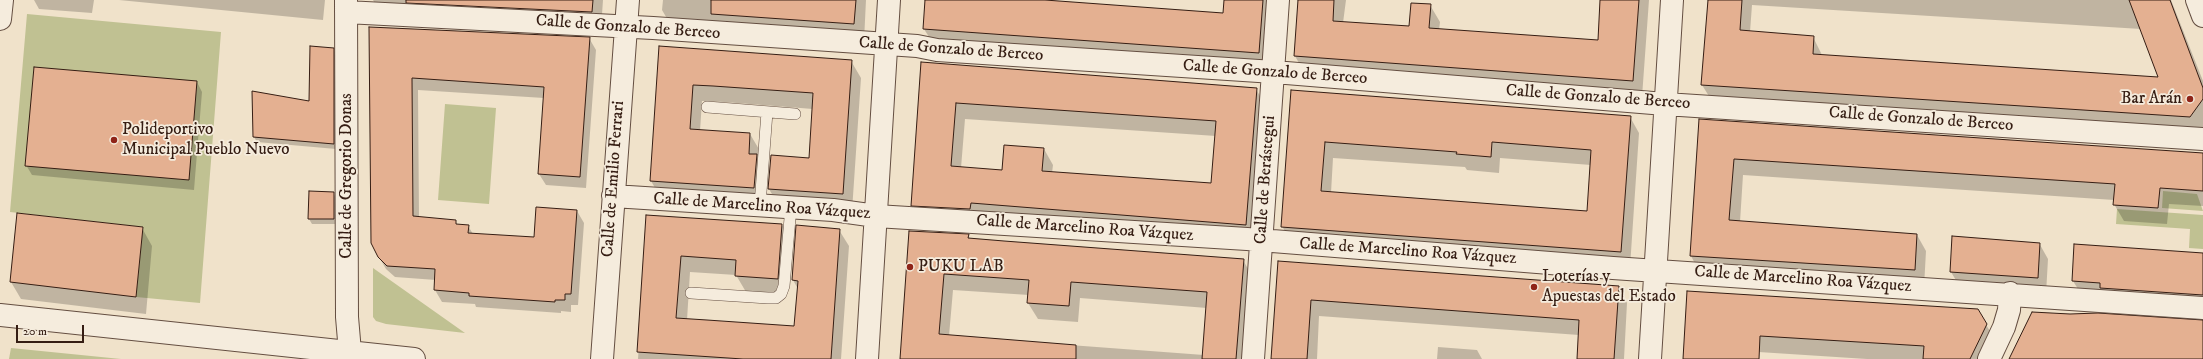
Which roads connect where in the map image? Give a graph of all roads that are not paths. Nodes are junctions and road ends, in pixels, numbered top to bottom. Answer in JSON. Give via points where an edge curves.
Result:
{"nodes":[{"id":1,"x":2,"y":0,"type":"edge"},
{"id":2,"x":628,"y":0,"type":"edge"},
{"id":3,"x":889,"y":0,"type":"edge"},
{"id":4,"x":1278,"y":0,"type":"edge"},
{"id":5,"x":1672,"y":0,"type":"edge"},
{"id":6,"x":2198,"y":0,"type":"edge"},
{"id":7,"x":346,"y":6,"type":"edge"},
{"id":8,"x":2203,"y":16,"type":"edge"},
{"id":9,"x":0,"y":19,"type":"edge"},
{"id":10,"x":626,"y":27,"type":"junction"},
{"id":11,"x":885,"y":44,"type":"junction"},
{"id":12,"x":1274,"y":72,"type":"junction"},
{"id":13,"x":1665,"y":104,"type":"junction"},
{"id":14,"x":707,"y":107,"type":"dead end"},
{"id":15,"x":767,"y":112,"type":"junction"},
{"id":16,"x":795,"y":114,"type":"dead end"},
{"id":17,"x":2203,"y":139,"type":"edge"},
{"id":18,"x":613,"y":196,"type":"junction"},
{"id":19,"x":760,"y":205,"type":"junction"},
{"id":20,"x":791,"y":207,"type":"junction"},
{"id":21,"x":876,"y":216,"type":"junction"},
{"id":22,"x":1262,"y":241,"type":"junction"},
{"id":23,"x":1656,"y":271,"type":"junction"},
{"id":24,"x":691,"y":292,"type":"dead end"},
{"id":25,"x":2010,"y":293,"type":"junction"},
{"id":26,"x":2203,"y":308,"type":"edge"},
{"id":27,"x":0,"y":315,"type":"edge"},
{"id":28,"x":350,"y":352,"type":"junction"},
{"id":29,"x":414,"y":359,"type":"edge"},
{"id":30,"x":602,"y":359,"type":"edge"},
{"id":31,"x":867,"y":359,"type":"edge"},
{"id":32,"x":1253,"y":359,"type":"edge"},
{"id":33,"x":1650,"y":359,"type":"edge"},
{"id":34,"x":1990,"y":359,"type":"edge"}],
"edges":[{"from":1,"to":9,"type":"street"},
{"from":2,"to":10,"type":"street","name":"Calle de Emilio Ferrari"},
{"from":3,"to":11,"type":"street"},
{"from":4,"to":12,"type":"street","name":"Calle de Berástegui"},
{"from":5,"to":13,"type":"street"},
{"from":6,"to":8,"type":"street"},
{"from":7,"to":10,"type":"street","name":"Calle de Gonzalo de Berceo"},
{"from":7,"to":28,"type":"street","name":"Calle de Gregorio Donas","via":[[347,317]]},
{"from":10,"to":11,"type":"street","name":"Calle de Gonzalo de Berceo"},
{"from":10,"to":18,"type":"street","name":"Calle de Emilio Ferrari"},
{"from":11,"to":12,"type":"street","name":"Calle de Gonzalo de Berceo","via":[[937,50]]},
{"from":11,"to":21,"type":"street"},
{"from":12,"to":13,"type":"street","name":"Calle de Gonzalo de Berceo"},
{"from":12,"to":22,"type":"street","name":"Calle de Berástegui"},
{"from":13,"to":17,"type":"street","name":"Calle de Gonzalo de Berceo"},
{"from":13,"to":23,"type":"street"},
{"from":14,"to":15,"type":"lane"},
{"from":15,"to":16,"type":"lane"},
{"from":15,"to":19,"type":"lane"},
{"from":18,"to":19,"type":"street","name":"Calle de Marcelino Roa Vázquez"},
{"from":18,"to":30,"type":"street","name":"Calle de Emilio Ferrari"},
{"from":19,"to":20,"type":"street","name":"Calle de Marcelino Roa Vázquez"},
{"from":20,"to":21,"type":"street","name":"Calle de Marcelino Roa Vázquez"},
{"from":20,"to":24,"type":"lane","via":[[784,286],[781,294],[776,298],[768,298]]},
{"from":21,"to":22,"type":"street","name":"Calle de Marcelino Roa Vázquez"},
{"from":21,"to":31,"type":"street"},
{"from":22,"to":23,"type":"street","name":"Calle de Marcelino Roa Vázquez"},
{"from":22,"to":32,"type":"street","name":"Calle de Berástegui"},
{"from":23,"to":25,"type":"street","name":"Calle de Marcelino Roa Vázquez"},
{"from":23,"to":33,"type":"street"},
{"from":25,"to":26,"type":"street","name":"Calle de Marcelino Roa Vázquez"},
{"from":25,"to":34,"type":"street","via":[[2004,327]]},
{"from":27,"to":28,"type":"street"},
{"from":28,"to":29,"type":"street"}]}
